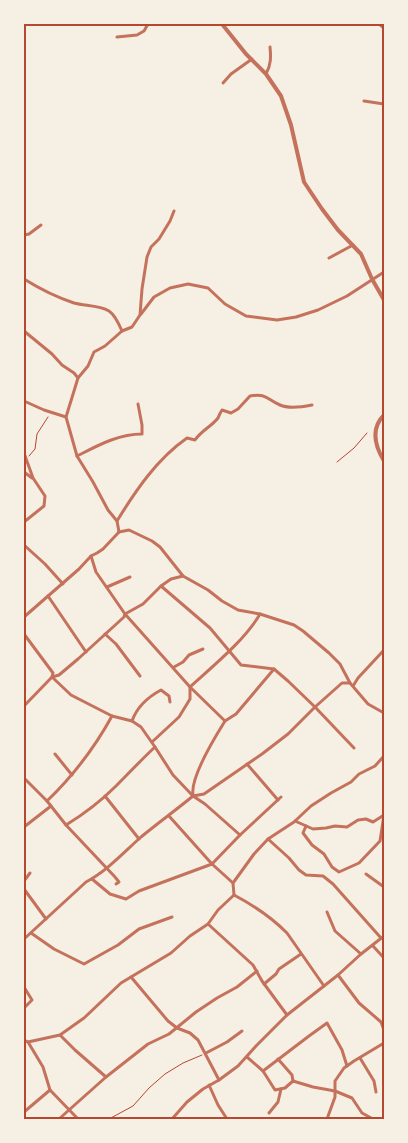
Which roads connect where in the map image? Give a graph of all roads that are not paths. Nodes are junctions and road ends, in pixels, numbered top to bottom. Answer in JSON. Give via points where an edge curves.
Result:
{"nodes":[{"id":1,"x":148,"y":24,"type":"edge"},
{"id":2,"x":222,"y":24,"type":"edge"},
{"id":3,"x":378,"y":24,"type":"edge"},
{"id":4,"x":384,"y":28,"type":"edge"},
{"id":5,"x":117,"y":37,"type":"dead end"},
{"id":6,"x":270,"y":47,"type":"dead end"},
{"id":7,"x":252,"y":60,"type":"junction"},
{"id":8,"x":266,"y":74,"type":"junction"},
{"id":9,"x":223,"y":83,"type":"dead end"},
{"id":10,"x":364,"y":101,"type":"dead end"},
{"id":11,"x":384,"y":104,"type":"edge"},
{"id":12,"x":174,"y":211,"type":"dead end"},
{"id":13,"x":41,"y":225,"type":"dead end"},
{"id":14,"x":24,"y":235,"type":"edge"},
{"id":15,"x":149,"y":244,"type":"dead end"},
{"id":16,"x":353,"y":246,"type":"junction"},
{"id":17,"x":150,"y":250,"type":"junction"},
{"id":18,"x":329,"y":258,"type":"dead end"},
{"id":19,"x":384,"y":272,"type":"edge"},
{"id":20,"x":24,"y":279,"type":"edge"},
{"id":21,"x":372,"y":279,"type":"junction"},
{"id":22,"x":384,"y":300,"type":"edge"},
{"id":23,"x":140,"y":315,"type":"junction"},
{"id":24,"x":24,"y":330,"type":"edge"},
{"id":25,"x":122,"y":331,"type":"junction"},
{"id":26,"x":78,"y":378,"type":"junction"},
{"id":27,"x":24,"y":401,"type":"edge"},
{"id":28,"x":138,"y":404,"type":"dead end"},
{"id":29,"x":312,"y":405,"type":"dead end"},
{"id":30,"x":384,"y":415,"type":"edge"},
{"id":31,"x":66,"y":417,"type":"junction"},
{"id":32,"x":24,"y":453,"type":"edge"},
{"id":33,"x":77,"y":456,"type":"junction"},
{"id":34,"x":384,"y":461,"type":"edge"},
{"id":35,"x":24,"y":472,"type":"edge"},
{"id":36,"x":33,"y":478,"type":"junction"},
{"id":37,"x":117,"y":521,"type":"junction"},
{"id":38,"x":24,"y":522,"type":"edge"},
{"id":39,"x":118,"y":532,"type":"junction"},
{"id":40,"x":24,"y":545,"type":"edge"},
{"id":41,"x":91,"y":556,"type":"junction"},
{"id":42,"x":183,"y":576,"type":"junction"},
{"id":43,"x":130,"y":577,"type":"dead end"},
{"id":44,"x":62,"y":584,"type":"junction"},
{"id":45,"x":161,"y":586,"type":"junction"},
{"id":46,"x":107,"y":587,"type":"junction"},
{"id":47,"x":48,"y":596,"type":"junction"},
{"id":48,"x":125,"y":614,"type":"junction"},
{"id":49,"x":260,"y":614,"type":"junction"},
{"id":50,"x":24,"y":617,"type":"edge"},
{"id":51,"x":24,"y":634,"type":"edge"},
{"id":52,"x":105,"y":634,"type":"junction"},
{"id":53,"x":203,"y":649,"type":"dead end"},
{"id":54,"x":384,"y":650,"type":"edge"},
{"id":55,"x":229,"y":651,"type":"junction"},
{"id":56,"x":86,"y":652,"type":"junction"},
{"id":57,"x":174,"y":667,"type":"junction"},
{"id":58,"x":274,"y":669,"type":"junction"},
{"id":59,"x":140,"y":676,"type":"dead end"},
{"id":60,"x":52,"y":678,"type":"junction"},
{"id":61,"x":351,"y":684,"type":"junction"},
{"id":62,"x":190,"y":686,"type":"junction"},
{"id":63,"x":170,"y":702,"type":"dead end"},
{"id":64,"x":24,"y":706,"type":"edge"},
{"id":65,"x":315,"y":707,"type":"junction"},
{"id":66,"x":384,"y":713,"type":"edge"},
{"id":67,"x":112,"y":716,"type":"junction"},
{"id":68,"x":225,"y":721,"type":"junction"},
{"id":69,"x":132,"y":722,"type":"junction"},
{"id":70,"x":152,"y":743,"type":"junction"},
{"id":71,"x":155,"y":747,"type":"junction"},
{"id":72,"x":354,"y":748,"type":"dead end"},
{"id":73,"x":55,"y":754,"type":"dead end"},
{"id":74,"x":384,"y":756,"type":"edge"},
{"id":75,"x":247,"y":764,"type":"junction"},
{"id":76,"x":72,"y":775,"type":"junction"},
{"id":77,"x":24,"y":778,"type":"edge"},
{"id":78,"x":105,"y":796,"type":"junction"},
{"id":79,"x":193,"y":796,"type":"junction"},
{"id":80,"x":47,"y":800,"type":"junction"},
{"id":81,"x":51,"y":806,"type":"junction"},
{"id":82,"x":384,"y":815,"type":"edge"},
{"id":83,"x":169,"y":816,"type":"junction"},
{"id":84,"x":295,"y":821,"type":"junction"},
{"id":85,"x":66,"y":825,"type":"junction"},
{"id":86,"x":306,"y":826,"type":"junction"},
{"id":87,"x":24,"y":827,"type":"edge"},
{"id":88,"x":240,"y":835,"type":"junction"},
{"id":89,"x":139,"y":839,"type":"junction"},
{"id":90,"x":268,"y":839,"type":"junction"},
{"id":91,"x":212,"y":864,"type":"junction"},
{"id":92,"x":107,"y":868,"type":"junction"},
{"id":93,"x":30,"y":873,"type":"dead end"},
{"id":94,"x":366,"y":874,"type":"dead end"},
{"id":95,"x":92,"y":879,"type":"junction"},
{"id":96,"x":24,"y":880,"type":"edge"},
{"id":97,"x":233,"y":883,"type":"junction"},
{"id":98,"x":116,"y":884,"type":"dead end"},
{"id":99,"x":384,"y":887,"type":"edge"},
{"id":100,"x":24,"y":889,"type":"edge"},
{"id":101,"x":234,"y":895,"type":"junction"},
{"id":102,"x":327,"y":912,"type":"dead end"},
{"id":103,"x":172,"y":917,"type":"dead end"},
{"id":104,"x":46,"y":919,"type":"junction"},
{"id":105,"x":208,"y":924,"type":"junction"},
{"id":106,"x":31,"y":933,"type":"junction"},
{"id":107,"x":383,"y":937,"type":"edge"},
{"id":108,"x":24,"y":938,"type":"edge"},
{"id":109,"x":373,"y":946,"type":"junction"},
{"id":110,"x":301,"y":954,"type":"junction"},
{"id":111,"x":362,"y":954,"type":"junction"},
{"id":112,"x":384,"y":958,"type":"edge"},
{"id":113,"x":257,"y":971,"type":"junction"},
{"id":114,"x":338,"y":975,"type":"junction"},
{"id":115,"x":131,"y":977,"type":"junction"},
{"id":116,"x":264,"y":984,"type":"junction"},
{"id":117,"x":324,"y":986,"type":"junction"},
{"id":118,"x":24,"y":987,"type":"edge"},
{"id":119,"x":24,"y":1008,"type":"edge"},
{"id":120,"x":287,"y":1016,"type":"junction"},
{"id":121,"x":383,"y":1021,"type":"edge"},
{"id":122,"x":177,"y":1028,"type":"junction"},
{"id":123,"x":384,"y":1030,"type":"edge"},
{"id":124,"x":242,"y":1031,"type":"dead end"},
{"id":125,"x":60,"y":1035,"type":"junction"},
{"id":126,"x":26,"y":1041,"type":"edge"},
{"id":127,"x":384,"y":1043,"type":"edge"},
{"id":128,"x":206,"y":1053,"type":"junction"},
{"id":129,"x":247,"y":1057,"type":"junction"},
{"id":130,"x":278,"y":1058,"type":"junction"},
{"id":131,"x":360,"y":1058,"type":"junction"},
{"id":132,"x":347,"y":1066,"type":"junction"},
{"id":133,"x":263,"y":1071,"type":"junction"},
{"id":134,"x":106,"y":1077,"type":"junction"},
{"id":135,"x":219,"y":1080,"type":"junction"},
{"id":136,"x":292,"y":1081,"type":"junction"},
{"id":137,"x":209,"y":1085,"type":"junction"},
{"id":138,"x":281,"y":1089,"type":"junction"},
{"id":139,"x":50,"y":1090,"type":"junction"},
{"id":140,"x":334,"y":1092,"type":"junction"},
{"id":141,"x":376,"y":1092,"type":"dead end"},
{"id":142,"x":68,"y":1110,"type":"junction"},
{"id":143,"x":24,"y":1112,"type":"edge"},
{"id":144,"x":269,"y":1113,"type":"dead end"},
{"id":145,"x":59,"y":1119,"type":"edge"},
{"id":146,"x":78,"y":1119,"type":"edge"},
{"id":147,"x":172,"y":1119,"type":"edge"},
{"id":148,"x":227,"y":1119,"type":"edge"},
{"id":149,"x":327,"y":1119,"type":"edge"},
{"id":150,"x":373,"y":1119,"type":"edge"}],
"edges":[{"from":1,"to":5,"type":"street","via":[[137,35]]},
{"from":2,"to":7,"type":"street"},
{"from":3,"to":4,"type":"street"},
{"from":6,"to":8,"type":"street","via":[[271,60]]},
{"from":7,"to":8,"type":"street"},
{"from":7,"to":9,"type":"street"},
{"from":8,"to":16,"type":"street","via":[[281,96],[304,182]]},
{"from":10,"to":11,"type":"street"},
{"from":12,"to":17,"type":"street"},
{"from":13,"to":14,"type":"street"},
{"from":15,"to":17,"type":"street"},
{"from":16,"to":18,"type":"street"},
{"from":16,"to":21,"type":"street","via":[[361,254]]},
{"from":17,"to":23,"type":"street"},
{"from":19,"to":21,"type":"street"},
{"from":20,"to":25,"type":"street","via":[[76,304],[110,311]]},
{"from":21,"to":22,"type":"street"},
{"from":21,"to":23,"type":"street","via":[[318,310],[277,320],[246,316],[208,288],[188,284],[170,288],[154,297]]},
{"from":23,"to":25,"type":"street","via":[[132,327]]},
{"from":24,"to":26,"type":"street"},
{"from":25,"to":26,"type":"street","via":[[94,352]]},
{"from":26,"to":31,"type":"street"},
{"from":27,"to":31,"type":"street"},
{"from":28,"to":33,"type":"street","via":[[142,434],[117,438]]},
{"from":29,"to":37,"type":"street","via":[[281,406],[258,394],[250,396],[231,413],[222,410],[218,419],[195,440],[187,438],[166,455]]},
{"from":30,"to":34,"type":"street","via":[[374,432],[378,452]]},
{"from":31,"to":33,"type":"street"},
{"from":32,"to":36,"type":"street"},
{"from":33,"to":37,"type":"street"},
{"from":35,"to":36,"type":"street"},
{"from":36,"to":38,"type":"street","via":[[45,496],[44,506]]},
{"from":37,"to":39,"type":"street"},
{"from":39,"to":41,"type":"street"},
{"from":39,"to":42,"type":"street","via":[[130,530],[152,541]]},
{"from":40,"to":44,"type":"street"},
{"from":41,"to":44,"type":"street"},
{"from":41,"to":46,"type":"street","via":[[96,572]]},
{"from":42,"to":45,"type":"street"},
{"from":42,"to":49,"type":"street","via":[[238,610]]},
{"from":43,"to":46,"type":"street"},
{"from":44,"to":47,"type":"street"},
{"from":45,"to":48,"type":"street","via":[[143,604]]},
{"from":45,"to":55,"type":"street","via":[[210,628]]},
{"from":46,"to":48,"type":"street"},
{"from":47,"to":50,"type":"street"},
{"from":47,"to":56,"type":"street"},
{"from":48,"to":52,"type":"street"},
{"from":48,"to":57,"type":"street"},
{"from":49,"to":55,"type":"street"},
{"from":49,"to":61,"type":"street","via":[[303,631],[340,664]]},
{"from":51,"to":60,"type":"street","via":[[52,673]]},
{"from":52,"to":56,"type":"street"},
{"from":52,"to":59,"type":"street"},
{"from":53,"to":57,"type":"street"},
{"from":54,"to":61,"type":"street"},
{"from":55,"to":58,"type":"street","via":[[241,665]]},
{"from":55,"to":62,"type":"street"},
{"from":56,"to":60,"type":"street"},
{"from":57,"to":62,"type":"street"},
{"from":58,"to":65,"type":"street"},
{"from":58,"to":68,"type":"street","via":[[236,714]]},
{"from":60,"to":64,"type":"street"},
{"from":60,"to":67,"type":"street","via":[[71,695]]},
{"from":61,"to":65,"type":"street","via":[[342,683]]},
{"from":61,"to":66,"type":"street","via":[[368,704]]},
{"from":62,"to":68,"type":"street"},
{"from":62,"to":70,"type":"street","via":[[190,699],[179,717]]},
{"from":63,"to":69,"type":"street","via":[[169,696],[161,690],[135,713]]},
{"from":65,"to":72,"type":"street"},
{"from":65,"to":75,"type":"street","via":[[288,734]]},
{"from":67,"to":69,"type":"street"},
{"from":67,"to":76,"type":"street"},
{"from":68,"to":79,"type":"street","via":[[202,762],[192,790]]},
{"from":69,"to":70,"type":"street"},
{"from":70,"to":71,"type":"street"},
{"from":71,"to":78,"type":"street"},
{"from":71,"to":79,"type":"street","via":[[173,775]]},
{"from":73,"to":76,"type":"street"},
{"from":74,"to":84,"type":"street","via":[[351,782],[311,806]]},
{"from":75,"to":79,"type":"street","via":[[204,794]]},
{"from":75,"to":88,"type":"street","via":[[280,798]]},
{"from":76,"to":80,"type":"street"},
{"from":77,"to":80,"type":"street"},
{"from":78,"to":85,"type":"street"},
{"from":78,"to":89,"type":"street"},
{"from":79,"to":83,"type":"street"},
{"from":79,"to":88,"type":"street"},
{"from":80,"to":81,"type":"street"},
{"from":81,"to":85,"type":"street"},
{"from":81,"to":87,"type":"street"},
{"from":82,"to":86,"type":"street","via":[[373,822],[358,820],[347,827],[313,829]]},
{"from":82,"to":86,"type":"street","via":[[380,841],[359,862],[339,872],[303,833]]},
{"from":83,"to":89,"type":"street"},
{"from":83,"to":91,"type":"street"},
{"from":84,"to":86,"type":"street"},
{"from":84,"to":90,"type":"street"},
{"from":85,"to":92,"type":"street"},
{"from":88,"to":91,"type":"street"},
{"from":89,"to":92,"type":"street"},
{"from":90,"to":97,"type":"street"},
{"from":90,"to":107,"type":"street","via":[[306,875],[323,876],[333,884]]},
{"from":91,"to":95,"type":"street","via":[[139,890],[126,899],[110,894]]},
{"from":91,"to":97,"type":"street"},
{"from":92,"to":95,"type":"street"},
{"from":92,"to":98,"type":"street","via":[[118,882]]},
{"from":93,"to":96,"type":"street"},
{"from":94,"to":99,"type":"street"},
{"from":95,"to":104,"type":"street"},
{"from":97,"to":101,"type":"street"},
{"from":100,"to":104,"type":"street"},
{"from":101,"to":105,"type":"street"},
{"from":101,"to":110,"type":"street","via":[[281,927]]},
{"from":102,"to":111,"type":"street","via":[[335,931]]},
{"from":103,"to":106,"type":"street","via":[[139,929],[84,964]]},
{"from":104,"to":106,"type":"street"},
{"from":105,"to":113,"type":"street"},
{"from":105,"to":115,"type":"street","via":[[171,953]]},
{"from":106,"to":108,"type":"street"},
{"from":107,"to":109,"type":"street"},
{"from":109,"to":111,"type":"street"},
{"from":109,"to":112,"type":"street"},
{"from":110,"to":116,"type":"street"},
{"from":110,"to":117,"type":"street"},
{"from":111,"to":114,"type":"street"},
{"from":113,"to":116,"type":"street"},
{"from":113,"to":122,"type":"street"},
{"from":114,"to":117,"type":"street"},
{"from":114,"to":121,"type":"street","via":[[360,1003]]},
{"from":115,"to":122,"type":"street"},
{"from":115,"to":125,"type":"street"},
{"from":116,"to":120,"type":"street"},
{"from":117,"to":120,"type":"street"},
{"from":118,"to":119,"type":"street","via":[[32,1000]]},
{"from":120,"to":129,"type":"street"},
{"from":121,"to":123,"type":"street"},
{"from":122,"to":128,"type":"street","via":[[190,1033]]},
{"from":122,"to":134,"type":"street","via":[[148,1044]]},
{"from":124,"to":128,"type":"street"},
{"from":125,"to":126,"type":"street"},
{"from":125,"to":134,"type":"street"},
{"from":126,"to":139,"type":"street","via":[[43,1066]]},
{"from":127,"to":131,"type":"street"},
{"from":128,"to":135,"type":"street"},
{"from":129,"to":133,"type":"street"},
{"from":129,"to":135,"type":"street"},
{"from":130,"to":132,"type":"street","via":[[327,1023]]},
{"from":130,"to":133,"type":"street"},
{"from":130,"to":136,"type":"street","via":[[292,1075]]},
{"from":131,"to":132,"type":"street"},
{"from":131,"to":141,"type":"street","via":[[374,1080]]},
{"from":132,"to":140,"type":"street","via":[[336,1081]]},
{"from":133,"to":138,"type":"street","via":[[276,1090]]},
{"from":134,"to":142,"type":"street"},
{"from":135,"to":137,"type":"street"},
{"from":136,"to":138,"type":"street"},
{"from":136,"to":140,"type":"street"},
{"from":137,"to":147,"type":"street"},
{"from":137,"to":148,"type":"street"},
{"from":138,"to":144,"type":"street","via":[[278,1102]]},
{"from":139,"to":142,"type":"street"},
{"from":139,"to":143,"type":"street"},
{"from":140,"to":149,"type":"street"},
{"from":140,"to":150,"type":"street","via":[[352,1098],[362,1113]]},
{"from":142,"to":145,"type":"street"},
{"from":142,"to":146,"type":"street"}]}
